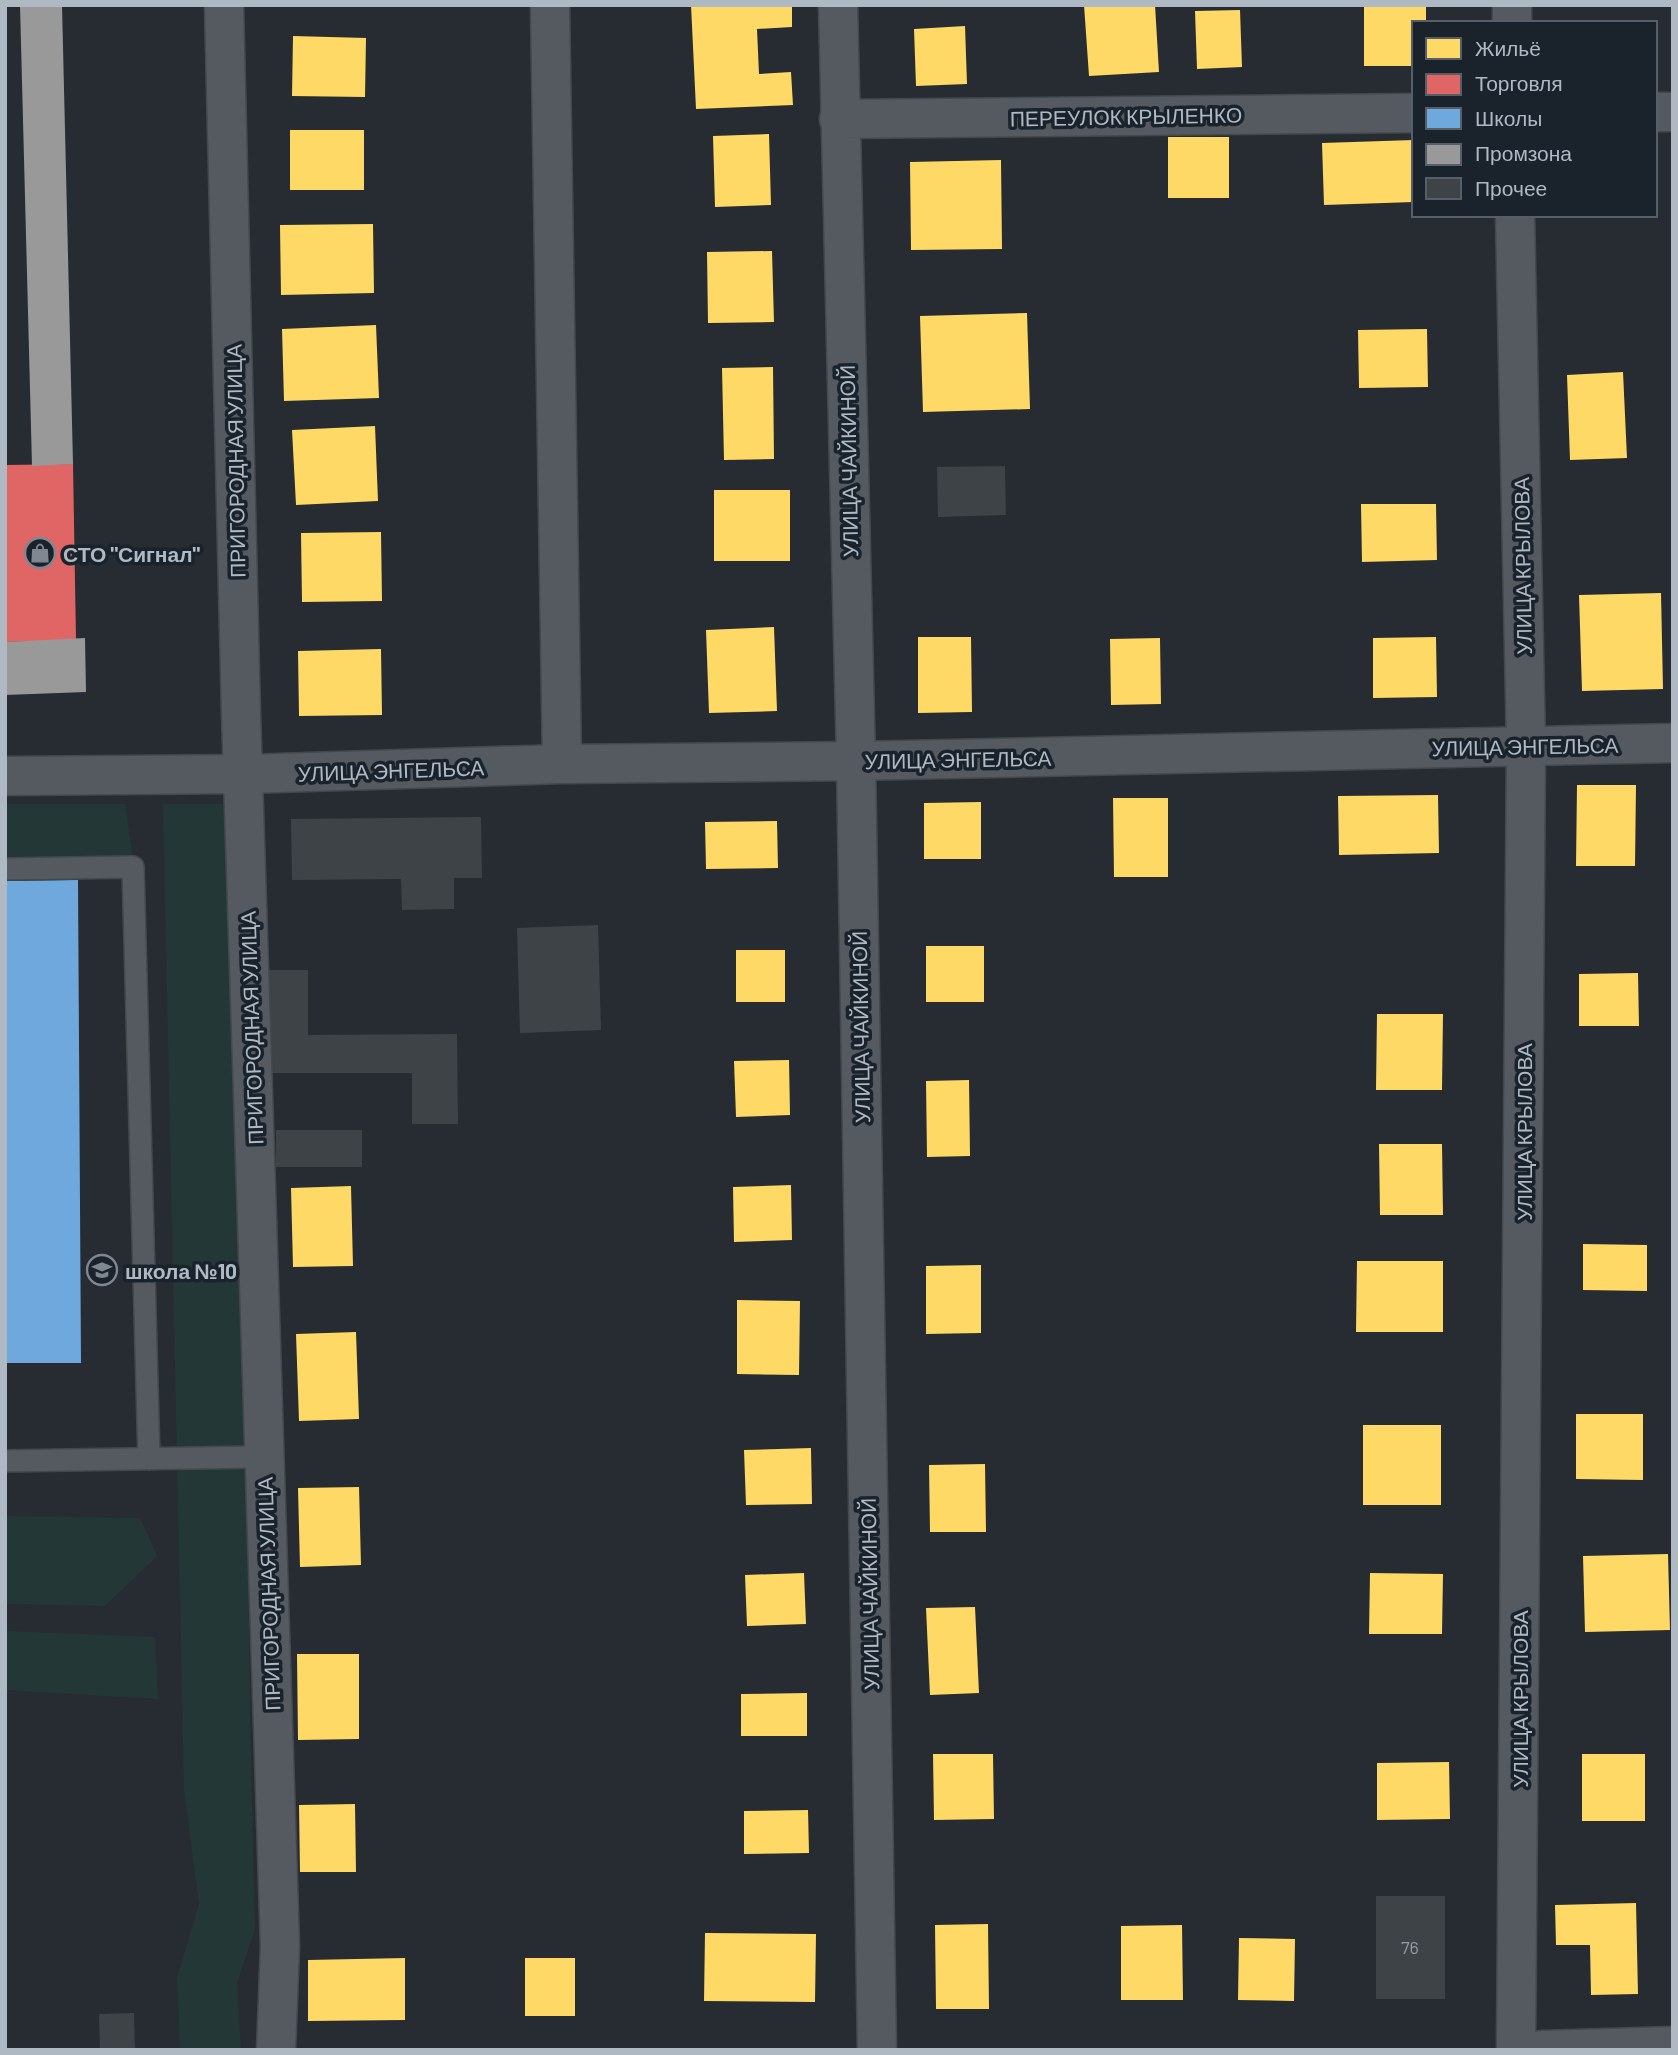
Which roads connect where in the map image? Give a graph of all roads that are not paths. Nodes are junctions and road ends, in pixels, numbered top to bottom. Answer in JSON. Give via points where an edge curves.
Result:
{"nodes":[{"id":1,"x":224,"y":5,"type":"edge"},
{"id":2,"x":550,"y":5,"type":"edge"},
{"id":3,"x":838,"y":5,"type":"edge"},
{"id":4,"x":1412,"y":113,"type":"edge"},
{"id":5,"x":839,"y":119,"type":"junction"},
{"id":6,"x":1515,"y":217,"type":"edge"},
{"id":7,"x":1673,"y":743,"type":"edge"},
{"id":8,"x":1526,"y":746,"type":"junction"},
{"id":9,"x":856,"y":761,"type":"junction"},
{"id":10,"x":562,"y":764,"type":"junction"},
{"id":11,"x":243,"y":774,"type":"junction"},
{"id":12,"x":5,"y":776,"type":"edge"},
{"id":13,"x":5,"y":869,"type":"edge"},
{"id":14,"x":264,"y":1457,"type":"junction"},
{"id":15,"x":149,"y":1459,"type":"junction"},
{"id":16,"x":5,"y":1461,"type":"edge"},
{"id":17,"x":1673,"y":2046,"type":"edge"},
{"id":18,"x":276,"y":2050,"type":"edge"},
{"id":19,"x":877,"y":2050,"type":"edge"},
{"id":20,"x":1516,"y":2050,"type":"edge"},
{"id":21,"x":1542,"y":2050,"type":"edge"}],
"edges":[{"from":1,"to":11,"type":"street","name":"ПРИГОРОДНАЯ УЛИЦА"},
{"from":2,"to":10,"type":"street"},
{"from":3,"to":5,"type":"street","name":"УЛИЦА ЧАЙКИНОЙ"},
{"from":4,"to":5,"type":"street","name":"ПЕРЕУЛОК КРЫЛЕНКО"},
{"from":5,"to":9,"type":"street","name":"УЛИЦА ЧАЙКИНОЙ"},
{"from":6,"to":8,"type":"street","name":"УЛИЦА КРЫЛОВА"},
{"from":7,"to":8,"type":"street","name":"УЛИЦА ЭНГЕЛЬСА"},
{"from":8,"to":9,"type":"street","name":"УЛИЦА ЭНГЕЛЬСА"},
{"from":8,"to":20,"type":"street","name":"УЛИЦА КРЫЛОВА"},
{"from":9,"to":10,"type":"street","name":"УЛИЦА ЭНГЕЛЬСА"},
{"from":9,"to":19,"type":"street","name":"УЛИЦА ЧАЙКИНОЙ"},
{"from":10,"to":11,"type":"street","name":"УЛИЦА ЭНГЕЛЬСА"},
{"from":11,"to":12,"type":"street","name":"УЛИЦА ЭНГЕЛЬСА"},
{"from":11,"to":14,"type":"street","name":"ПРИГОРОДНАЯ УЛИЦА"},
{"from":13,"to":15,"type":"lane","via":[[133,867]]},
{"from":14,"to":15,"type":"lane"},
{"from":14,"to":18,"type":"street","name":"ПРИГОРОДНАЯ УЛИЦА","via":[[279,1946]]},
{"from":15,"to":16,"type":"lane"},
{"from":17,"to":21,"type":"street"}]}
